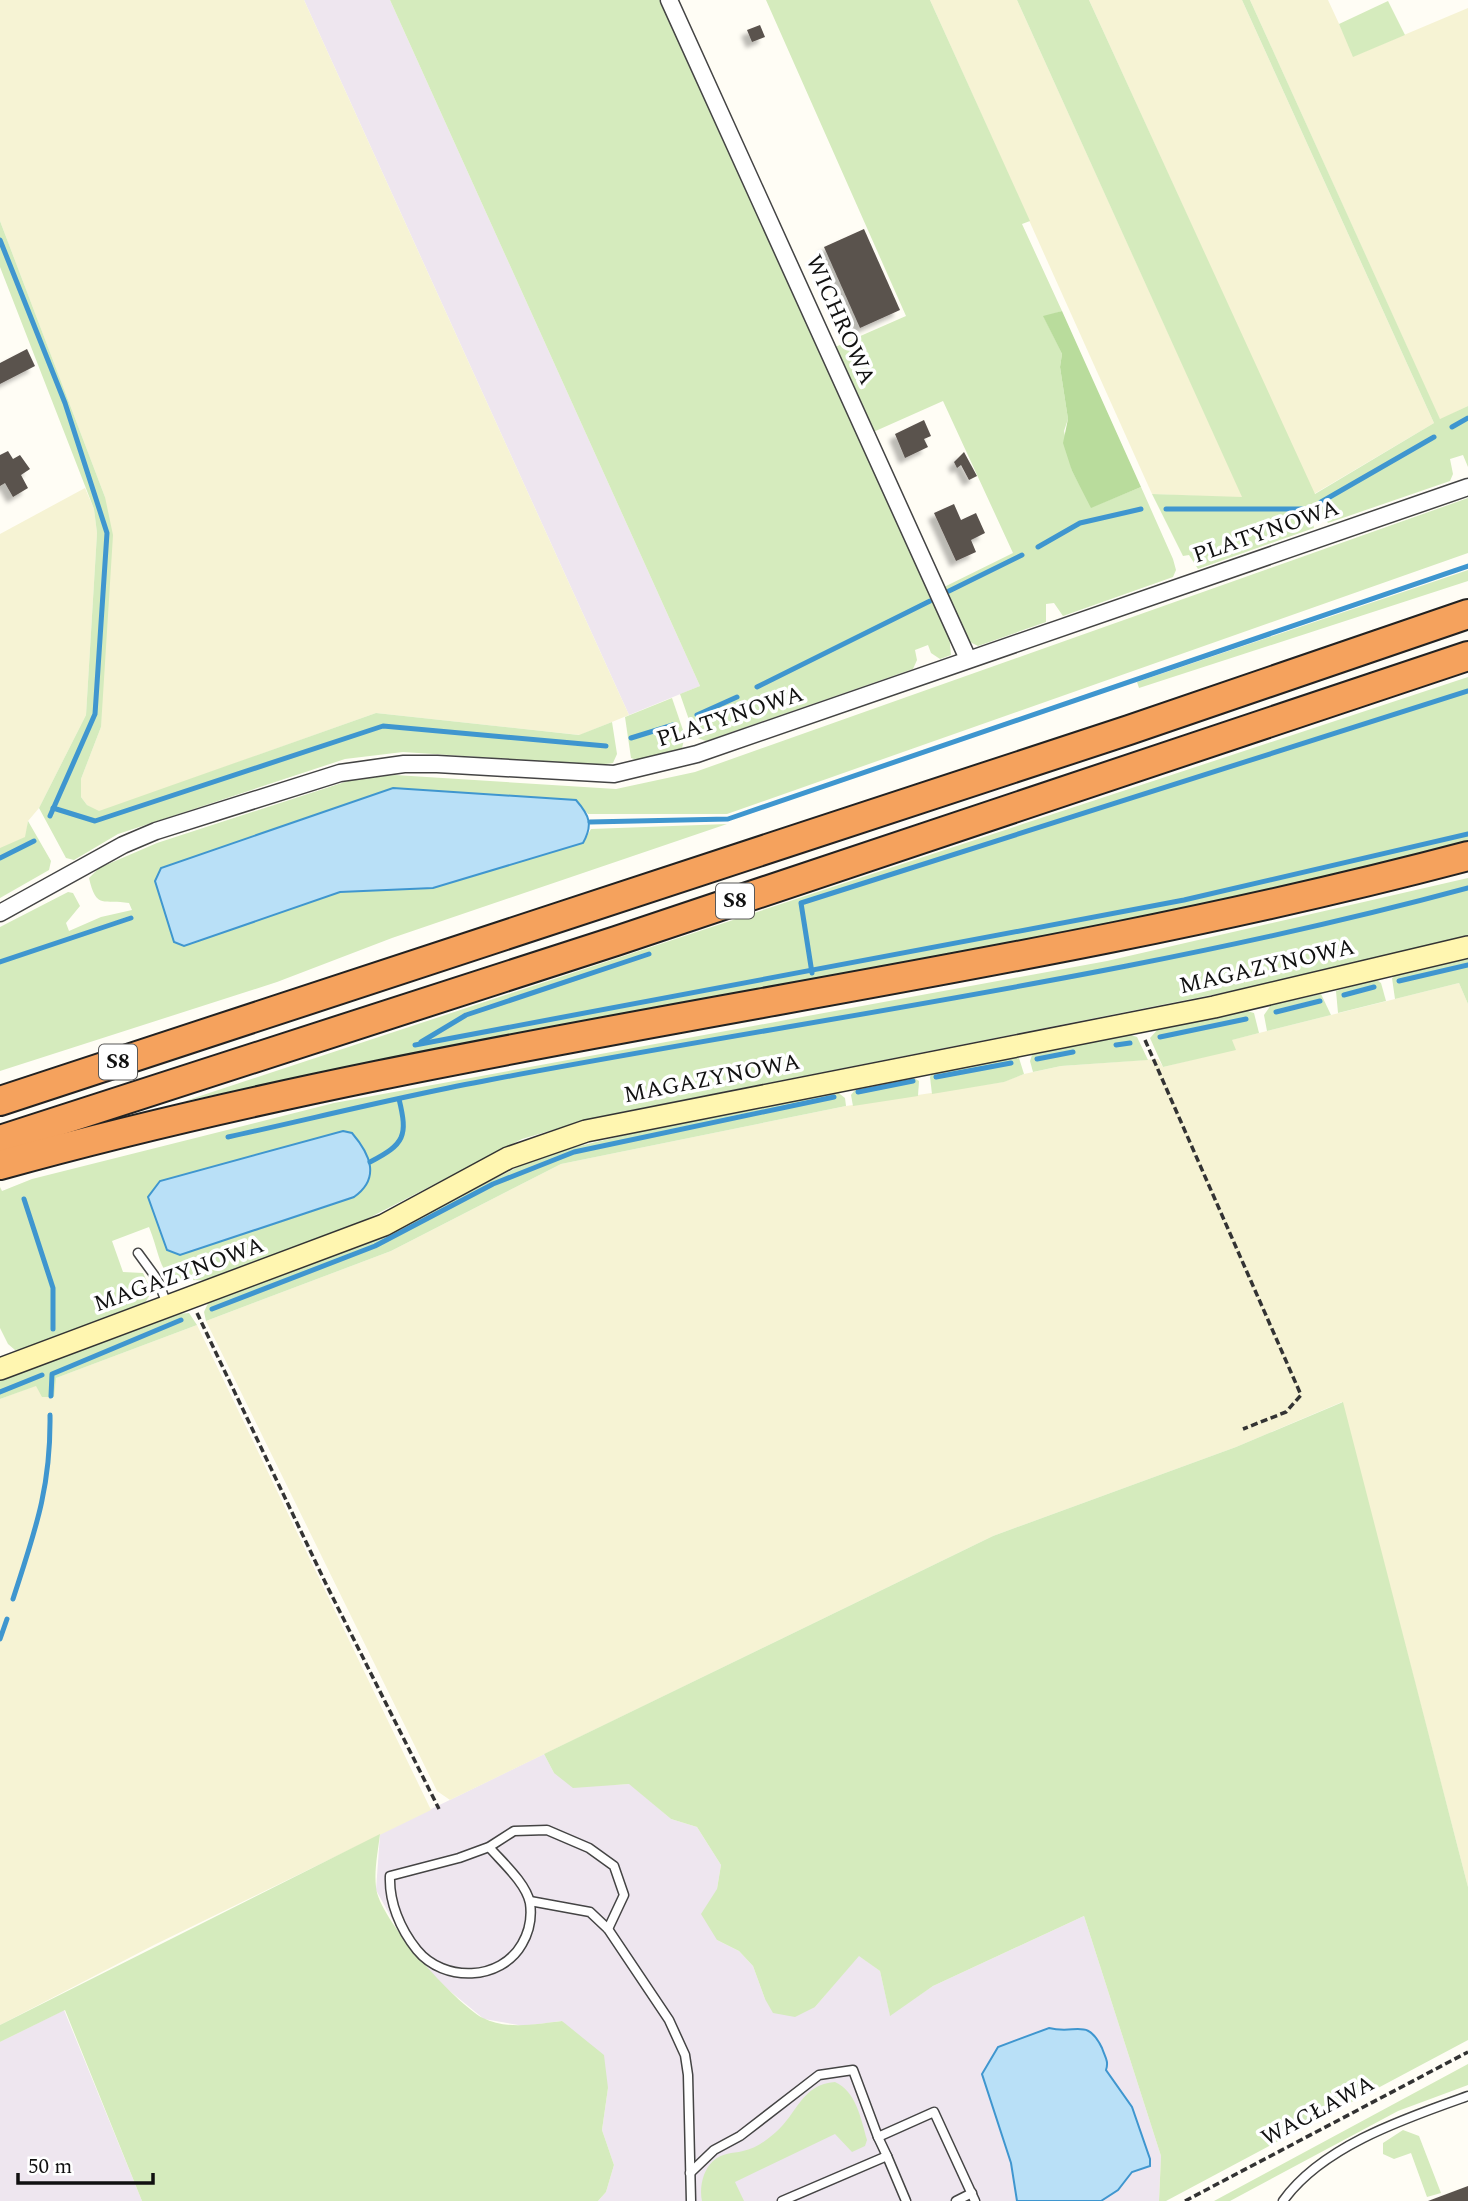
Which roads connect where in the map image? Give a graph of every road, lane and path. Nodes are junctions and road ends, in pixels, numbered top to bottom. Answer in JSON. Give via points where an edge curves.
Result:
{"nodes":[{"id":1,"x":669,"y":0,"type":"edge"},
{"id":2,"x":1468,"y":486,"type":"edge"},
{"id":3,"x":1468,"y":614,"type":"edge"},
{"id":4,"x":1468,"y":656,"type":"edge"},
{"id":5,"x":968,"y":659,"type":"junction"},
{"id":6,"x":1468,"y":856,"type":"edge"},
{"id":7,"x":0,"y":913,"type":"edge"},
{"id":8,"x":1468,"y":947,"type":"edge"},
{"id":9,"x":1139,"y":1021,"type":"junction"},
{"id":10,"x":0,"y":1101,"type":"edge"},
{"id":11,"x":0,"y":1140,"type":"edge"},
{"id":12,"x":0,"y":1165,"type":"edge"},
{"id":13,"x":138,"y":1253,"type":"dead end"},
{"id":14,"x":192,"y":1298,"type":"junction"},
{"id":15,"x":168,"y":1307,"type":"junction"},
{"id":16,"x":0,"y":1368,"type":"edge"},
{"id":17,"x":1243,"y":1429,"type":"dead end"},
{"id":18,"x":439,"y":1809,"type":"dead end"},
{"id":19,"x":489,"y":1847,"type":"junction"},
{"id":20,"x":530,"y":1901,"type":"junction"},
{"id":21,"x":608,"y":1928,"type":"junction"},
{"id":22,"x":1468,"y":2052,"type":"edge"},
{"id":23,"x":1468,"y":2096,"type":"edge"},
{"id":24,"x":877,"y":2137,"type":"junction"},
{"id":25,"x":887,"y":2157,"type":"junction"},
{"id":26,"x":690,"y":2173,"type":"junction"},
{"id":27,"x":973,"y":2197,"type":"edge"},
{"id":28,"x":691,"y":2201,"type":"edge"},
{"id":29,"x":782,"y":2201,"type":"edge"},
{"id":30,"x":906,"y":2201,"type":"edge"},
{"id":31,"x":956,"y":2201,"type":"edge"},
{"id":32,"x":1185,"y":2201,"type":"edge"},
{"id":33,"x":1283,"y":2201,"type":"edge"}],
"edges":[{"from":1,"to":5,"type":"street","name":"WICHROWA"},
{"from":2,"to":5,"type":"street","name":"PLATYNOWA"},
{"from":3,"to":10,"type":"highway","number":"S8"},
{"from":4,"to":11,"type":"highway","number":"S8","via":[[616,941]]},
{"from":5,"to":7,"type":"street","name":"PLATYNOWA","via":[[697,754],[614,775],[437,764],[340,773],[145,835]]},
{"from":6,"to":12,"type":"highway","via":[[1137,932],[340,1082]]},
{"from":8,"to":9,"type":"street","name":"MAGAZYNOWA"},
{"from":9,"to":14,"type":"street","name":"MAGAZYNOWA","via":[[586,1131],[508,1158],[384,1225]]},
{"from":9,"to":17,"type":"path","via":[[1301,1395],[1286,1412]]},
{"from":13,"to":15,"type":"lane","via":[[157,1279]]},
{"from":14,"to":15,"type":"street","name":"MAGAZYNOWA"},
{"from":14,"to":18,"type":"path","via":[[327,1586]]},
{"from":15,"to":16,"type":"street","name":"MAGAZYNOWA"},
{"from":19,"to":20,"type":"lane"},
{"from":19,"to":20,"type":"lane","via":[[390,1876],[395,1910],[418,1951],[436,1965],[487,1973],[506,1964],[529,1933]]},
{"from":19,"to":21,"type":"lane","via":[[514,1831],[547,1830],[589,1848],[614,1866],[624,1895]]},
{"from":20,"to":21,"type":"lane","via":[[590,1912]]},
{"from":21,"to":26,"type":"lane","via":[[669,2020],[685,2055]]},
{"from":22,"to":32,"type":"path","name":"WACŁAWA"},
{"from":23,"to":33,"type":"lane","via":[[1405,2119],[1315,2167]]},
{"from":24,"to":25,"type":"lane"},
{"from":24,"to":26,"type":"lane","via":[[853,2070],[819,2075],[740,2136],[714,2150]]},
{"from":24,"to":27,"type":"lane","via":[[934,2112]]},
{"from":25,"to":29,"type":"lane"},
{"from":25,"to":30,"type":"lane"},
{"from":26,"to":28,"type":"lane"},
{"from":27,"to":31,"type":"lane"}]}
